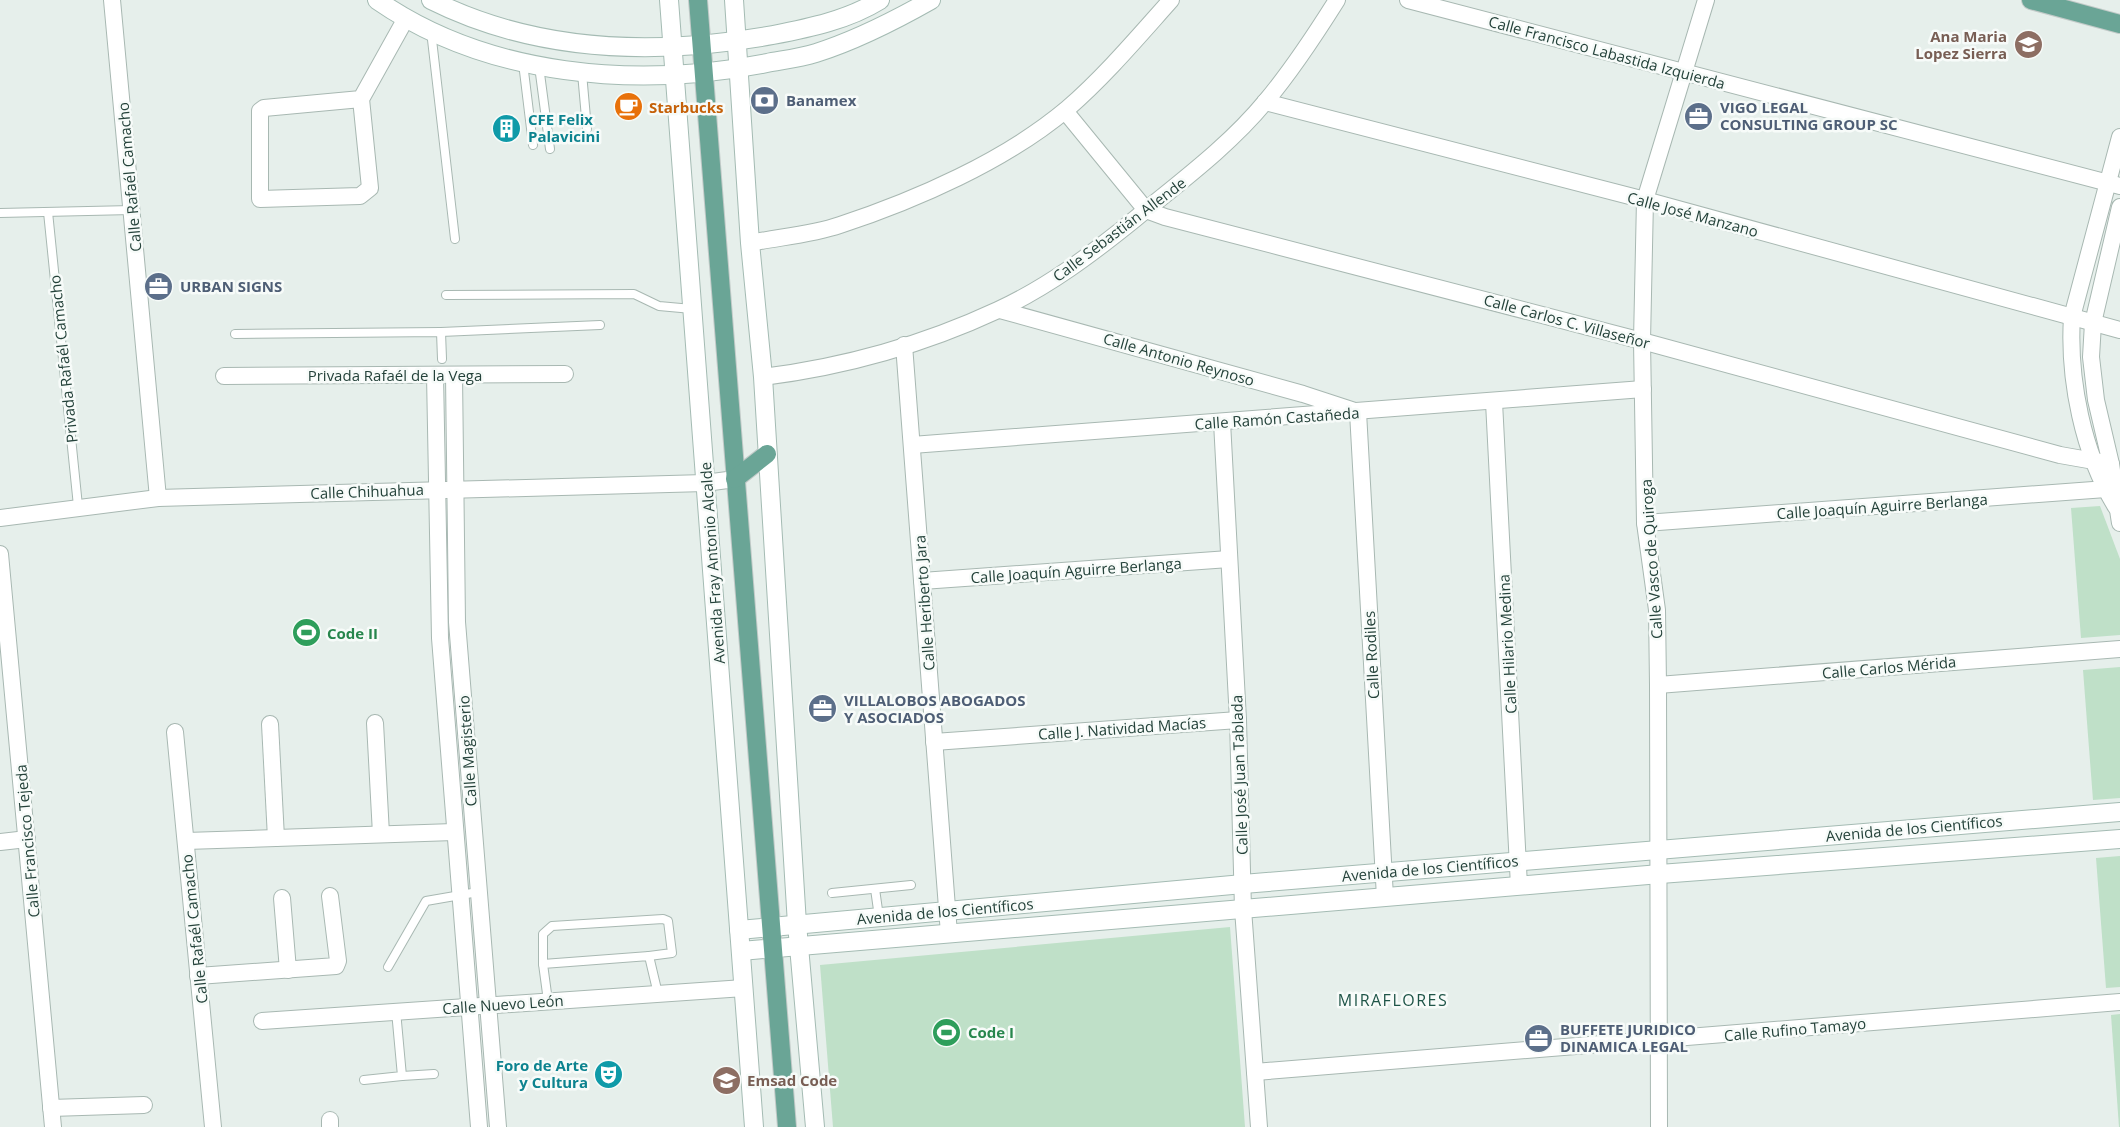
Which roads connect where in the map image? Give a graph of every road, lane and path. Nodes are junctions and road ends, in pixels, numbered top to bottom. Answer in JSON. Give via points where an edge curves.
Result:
{"nodes":[{"id":1,"x":112,"y":0,"type":"edge"},
{"id":2,"x":377,"y":0,"type":"edge"},
{"id":3,"x":431,"y":0,"type":"edge"},
{"id":4,"x":669,"y":0,"type":"edge"},
{"id":5,"x":698,"y":0,"type":"edge"},
{"id":6,"x":734,"y":0,"type":"edge"},
{"id":7,"x":880,"y":0,"type":"edge"},
{"id":8,"x":932,"y":0,"type":"edge"},
{"id":9,"x":1171,"y":0,"type":"edge"},
{"id":10,"x":1337,"y":0,"type":"edge"},
{"id":11,"x":1408,"y":0,"type":"edge"},
{"id":12,"x":1706,"y":0,"type":"edge"},
{"id":13,"x":2031,"y":0,"type":"edge"},
{"id":14,"x":405,"y":20,"type":"junction"},
{"id":15,"x":2120,"y":24,"type":"edge"},
{"id":16,"x":431,"y":31,"type":"junction"},
{"id":17,"x":737,"y":41,"type":"junction"},
{"id":18,"x":701,"y":45,"type":"junction"},
{"id":19,"x":673,"y":47,"type":"junction"},
{"id":20,"x":531,"y":64,"type":"junction"},
{"id":21,"x":739,"y":69,"type":"junction"},
{"id":22,"x":704,"y":72,"type":"junction"},
{"id":23,"x":1683,"y":72,"type":"junction"},
{"id":24,"x":582,"y":73,"type":"junction"},
{"id":25,"x":675,"y":74,"type":"junction"},
{"id":26,"x":361,"y":99,"type":"junction"},
{"id":27,"x":1265,"y":102,"type":"junction"},
{"id":28,"x":1065,"y":111,"type":"junction"},
{"id":29,"x":587,"y":129,"type":"dead end"},
{"id":30,"x":2120,"y":137,"type":"edge"},
{"id":31,"x":533,"y":145,"type":"dead end"},
{"id":32,"x":550,"y":149,"type":"dead end"},
{"id":33,"x":2114,"y":184,"type":"edge"},
{"id":34,"x":1645,"y":200,"type":"junction"},
{"id":35,"x":2120,"y":207,"type":"edge"},
{"id":36,"x":132,"y":210,"type":"junction"},
{"id":37,"x":1146,"y":210,"type":"junction"},
{"id":38,"x":48,"y":212,"type":"junction"},
{"id":39,"x":0,"y":213,"type":"edge"},
{"id":40,"x":455,"y":238,"type":"dead end"},
{"id":41,"x":750,"y":243,"type":"junction"},
{"id":42,"x":446,"y":295,"type":"dead end"},
{"id":43,"x":692,"y":309,"type":"junction"},
{"id":44,"x":1000,"y":310,"type":"junction"},
{"id":45,"x":2072,"y":317,"type":"junction"},
{"id":46,"x":2093,"y":323,"type":"junction"},
{"id":47,"x":600,"y":325,"type":"dead end"},
{"id":48,"x":2120,"y":330,"type":"edge"},
{"id":49,"x":441,"y":332,"type":"junction"},
{"id":50,"x":235,"y":334,"type":"dead end"},
{"id":51,"x":1642,"y":341,"type":"junction"},
{"id":52,"x":904,"y":345,"type":"junction"},
{"id":53,"x":442,"y":359,"type":"junction"},
{"id":54,"x":565,"y":374,"type":"dead end"},
{"id":55,"x":435,"y":375,"type":"junction"},
{"id":56,"x":454,"y":375,"type":"junction"},
{"id":57,"x":224,"y":376,"type":"dead end"},
{"id":58,"x":763,"y":377,"type":"junction"},
{"id":59,"x":1643,"y":389,"type":"junction"},
{"id":60,"x":1494,"y":402,"type":"junction"},
{"id":61,"x":1358,"y":412,"type":"junction"},
{"id":62,"x":1222,"y":422,"type":"junction"},
{"id":63,"x":912,"y":445,"type":"junction"},
{"id":64,"x":767,"y":454,"type":"junction"},
{"id":65,"x":2103,"y":463,"type":"junction"},
{"id":66,"x":735,"y":479,"type":"junction"},
{"id":67,"x":705,"y":483,"type":"junction"},
{"id":68,"x":436,"y":488,"type":"junction"},
{"id":69,"x":454,"y":488,"type":"junction"},
{"id":70,"x":2113,"y":489,"type":"edge"},
{"id":71,"x":158,"y":498,"type":"junction"},
{"id":72,"x":78,"y":506,"type":"junction"},
{"id":73,"x":2118,"y":515,"type":"edge"},
{"id":74,"x":0,"y":518,"type":"edge"},
{"id":75,"x":1645,"y":523,"type":"junction"},
{"id":76,"x":0,"y":554,"type":"edge"},
{"id":77,"x":1229,"y":559,"type":"junction"},
{"id":78,"x":922,"y":581,"type":"junction"},
{"id":79,"x":2120,"y":649,"type":"edge"},
{"id":80,"x":1658,"y":685,"type":"junction"},
{"id":81,"x":1238,"y":720,"type":"junction"},
{"id":82,"x":375,"y":723,"type":"dead end"},
{"id":83,"x":270,"y":724,"type":"dead end"},
{"id":84,"x":175,"y":732,"type":"dead end"},
{"id":85,"x":934,"y":742,"type":"junction"},
{"id":86,"x":2120,"y":812,"type":"edge"},
{"id":87,"x":454,"y":832,"type":"junction"},
{"id":88,"x":381,"y":834,"type":"junction"},
{"id":89,"x":276,"y":838,"type":"junction"},
{"id":90,"x":27,"y":839,"type":"junction"},
{"id":91,"x":2120,"y":839,"type":"edge"},
{"id":92,"x":186,"y":841,"type":"junction"},
{"id":93,"x":0,"y":842,"type":"edge"},
{"id":94,"x":1660,"y":848,"type":"junction"},
{"id":95,"x":1518,"y":861,"type":"junction"},
{"id":96,"x":1384,"y":873,"type":"junction"},
{"id":97,"x":1660,"y":874,"type":"junction"},
{"id":98,"x":1243,"y":884,"type":"junction"},
{"id":99,"x":911,"y":885,"type":"dead end"},
{"id":100,"x":1520,"y":886,"type":"junction"},
{"id":101,"x":876,"y":889,"type":"junction"},
{"id":102,"x":478,"y":892,"type":"junction"},
{"id":103,"x":832,"y":893,"type":"dead end"},
{"id":104,"x":459,"y":894,"type":"junction"},
{"id":105,"x":330,"y":896,"type":"dead end"},
{"id":106,"x":1385,"y":897,"type":"junction"},
{"id":107,"x":282,"y":898,"type":"dead end"},
{"id":108,"x":1243,"y":909,"type":"junction"},
{"id":109,"x":947,"y":912,"type":"junction"},
{"id":110,"x":879,"y":918,"type":"junction"},
{"id":111,"x":797,"y":924,"type":"junction"},
{"id":112,"x":770,"y":927,"type":"junction"},
{"id":113,"x":740,"y":930,"type":"junction"},
{"id":114,"x":949,"y":934,"type":"junction"},
{"id":115,"x":799,"y":946,"type":"junction"},
{"id":116,"x":771,"y":949,"type":"junction"},
{"id":117,"x":741,"y":951,"type":"junction"},
{"id":118,"x":649,"y":956,"type":"junction"},
{"id":119,"x":543,"y":964,"type":"junction"},
{"id":120,"x":388,"y":967,"type":"dead end"},
{"id":121,"x":288,"y":970,"type":"junction"},
{"id":122,"x":198,"y":976,"type":"junction"},
{"id":123,"x":744,"y":988,"type":"junction"},
{"id":124,"x":658,"y":994,"type":"junction"},
{"id":125,"x":548,"y":1001,"type":"junction"},
{"id":126,"x":2120,"y":1002,"type":"edge"},
{"id":127,"x":488,"y":1004,"type":"junction"},
{"id":128,"x":468,"y":1006,"type":"junction"},
{"id":129,"x":396,"y":1011,"type":"junction"},
{"id":130,"x":262,"y":1021,"type":"dead end"},
{"id":131,"x":1657,"y":1040,"type":"junction"},
{"id":132,"x":1255,"y":1072,"type":"junction"},
{"id":133,"x":434,"y":1074,"type":"dead end"},
{"id":134,"x":402,"y":1076,"type":"junction"},
{"id":135,"x":364,"y":1080,"type":"dead end"},
{"id":136,"x":144,"y":1105,"type":"dead end"},
{"id":137,"x":51,"y":1107,"type":"junction"},
{"id":138,"x":53,"y":1127,"type":"edge"},
{"id":139,"x":213,"y":1127,"type":"edge"},
{"id":140,"x":479,"y":1127,"type":"edge"},
{"id":141,"x":498,"y":1127,"type":"edge"},
{"id":142,"x":754,"y":1127,"type":"edge"},
{"id":143,"x":787,"y":1127,"type":"edge"},
{"id":144,"x":815,"y":1127,"type":"edge"},
{"id":145,"x":1259,"y":1127,"type":"edge"},
{"id":146,"x":1659,"y":1127,"type":"edge"}],
"edges":[{"from":1,"to":36,"type":"street","name":"Calle Rafaél Camacho"},
{"from":2,"to":14,"type":"street"},
{"from":3,"to":19,"type":"street","via":[[500,29],[566,43]]},
{"from":4,"to":19,"type":"street","name":"Avenida Fray Antonio Alcalde"},
{"from":5,"to":18,"type":"main road","name":"Avenida Fray Antonio Alcalde"},
{"from":6,"to":17,"type":"street"},
{"from":7,"to":17,"type":"street","via":[[810,28]]},
{"from":8,"to":21,"type":"street","via":[[876,31],[814,54]]},
{"from":9,"to":28,"type":"street","via":[[1106,74]]},
{"from":10,"to":27,"type":"street","name":"Calle Sebastián Allende","via":[[1309,45]]},
{"from":11,"to":23,"type":"street","name":"Calle Francisco Labastida Izquierda"},
{"from":12,"to":23,"type":"street","name":"Calle Vasco de Quiroga"},
{"from":13,"to":15,"type":"main road"},
{"from":14,"to":16,"type":"street"},
{"from":14,"to":26,"type":"street"},
{"from":16,"to":20,"type":"street","via":[[492,55]]},
{"from":16,"to":40,"type":"lane"},
{"from":17,"to":18,"type":"street"},
{"from":17,"to":21,"type":"street"},
{"from":18,"to":19,"type":"street"},
{"from":18,"to":22,"type":"main road","name":"Avenida Fray Antonio Alcalde"},
{"from":19,"to":25,"type":"street","name":"Avenida Fray Antonio Alcalde"},
{"from":20,"to":24,"type":"street"},
{"from":20,"to":31,"type":"lane"},
{"from":20,"to":32,"type":"lane"},
{"from":21,"to":22,"type":"street"},
{"from":21,"to":41,"type":"street"},
{"from":22,"to":25,"type":"street"},
{"from":22,"to":66,"type":"main road","name":"Avenida Fray Antonio Alcalde"},
{"from":23,"to":33,"type":"street","name":"Calle Francisco Labastida Izquierda"},
{"from":23,"to":34,"type":"street","name":"Calle Vasco de Quiroga"},
{"from":24,"to":25,"type":"street"},
{"from":24,"to":29,"type":"lane"},
{"from":25,"to":43,"type":"street","name":"Avenida Fray Antonio Alcalde"},
{"from":26,"to":26,"type":"street","via":[[370,188],[367,193],[260,199],[260,111]]},
{"from":27,"to":34,"type":"street","name":"Calle José Manzano"},
{"from":27,"to":37,"type":"street","name":"Calle Sebastián Allende","via":[[1189,176]]},
{"from":28,"to":37,"type":"street"},
{"from":28,"to":41,"type":"street","via":[[1023,141],[939,186],[838,226]]},
{"from":30,"to":33,"type":"street"},
{"from":33,"to":45,"type":"street"},
{"from":34,"to":45,"type":"street","name":"Calle José Manzano"},
{"from":34,"to":51,"type":"street","name":"Calle Vasco de Quiroga"},
{"from":35,"to":46,"type":"street"},
{"from":36,"to":38,"type":"lane"},
{"from":36,"to":71,"type":"street","name":"Calle Rafaél Camacho"},
{"from":37,"to":44,"type":"street","name":"Calle Sebastián Allende","via":[[1072,266]]},
{"from":37,"to":51,"type":"street","name":"Calle Carlos C. Villaseñor"},
{"from":38,"to":39,"type":"lane"},
{"from":38,"to":72,"type":"lane","name":"Privada Rafaél Camacho"},
{"from":41,"to":58,"type":"street"},
{"from":42,"to":43,"type":"lane","via":[[634,294],[659,306]]},
{"from":43,"to":67,"type":"street","name":"Avenida Fray Antonio Alcalde"},
{"from":44,"to":52,"type":"street","name":"Calle Sebastián Allende"},
{"from":44,"to":61,"type":"street","name":"Calle Antonio Reynoso"},
{"from":45,"to":46,"type":"street","name":"Calle José Manzano"},
{"from":45,"to":65,"type":"street","via":[[2070,342],[2079,403]]},
{"from":46,"to":48,"type":"street","name":"Calle José Manzano"},
{"from":46,"to":65,"type":"street","via":[[2091,357]]},
{"from":47,"to":49,"type":"lane"},
{"from":49,"to":50,"type":"lane"},
{"from":49,"to":53,"type":"lane"},
{"from":51,"to":59,"type":"street","name":"Calle Vasco de Quiroga"},
{"from":51,"to":65,"type":"street","name":"Calle Carlos C. Villaseñor","via":[[2060,455]]},
{"from":52,"to":58,"type":"street","name":"Calle Sebastián Allende","via":[[815,369]]},
{"from":52,"to":63,"type":"street","name":"Calle Heriberto Jara"},
{"from":53,"to":55,"type":"lane"},
{"from":53,"to":56,"type":"lane"},
{"from":54,"to":56,"type":"street","name":"Privada Rafaél de la Vega"},
{"from":55,"to":56,"type":"street","name":"Privada Rafaél de la Vega"},
{"from":55,"to":57,"type":"street","name":"Privada Rafaél de la Vega"},
{"from":55,"to":68,"type":"street","name":"Calle Magisterio"},
{"from":56,"to":69,"type":"street","name":"Calle Magisterio"},
{"from":58,"to":64,"type":"street"},
{"from":59,"to":60,"type":"street","name":"Calle Ramón Castañeda"},
{"from":59,"to":75,"type":"street","name":"Calle Vasco de Quiroga"},
{"from":60,"to":61,"type":"street","name":"Calle Ramón Castañeda"},
{"from":60,"to":95,"type":"street","name":"Calle Hilario Medina"},
{"from":61,"to":62,"type":"street","name":"Calle Ramón Castañeda"},
{"from":61,"to":96,"type":"street","name":"Calle Rodiles"},
{"from":62,"to":63,"type":"street","name":"Calle Ramón Castañeda"},
{"from":62,"to":77,"type":"street","name":"Calle José Juan Tablada"},
{"from":63,"to":78,"type":"street","name":"Calle Heriberto Jara"},
{"from":64,"to":66,"type":"main road"},
{"from":64,"to":111,"type":"street"},
{"from":65,"to":70,"type":"street"},
{"from":66,"to":67,"type":"street","name":"Calle Chihuahua"},
{"from":66,"to":112,"type":"main road","name":"Avenida Fray Antonio Alcalde"},
{"from":67,"to":69,"type":"street","name":"Calle Chihuahua"},
{"from":67,"to":113,"type":"street","name":"Avenida Fray Antonio Alcalde"},
{"from":68,"to":69,"type":"street","name":"Calle Chihuahua"},
{"from":68,"to":71,"type":"street","name":"Calle Chihuahua"},
{"from":68,"to":87,"type":"street","name":"Calle Magisterio","via":[[440,638]]},
{"from":69,"to":102,"type":"street","name":"Calle Magisterio","via":[[457,622]]},
{"from":70,"to":73,"type":"street"},
{"from":70,"to":75,"type":"street","name":"Calle Joaquín Aguirre Berlanga"},
{"from":71,"to":72,"type":"street","name":"Calle Chihuahua"},
{"from":72,"to":74,"type":"street","name":"Calle Chihuahua"},
{"from":75,"to":80,"type":"street","name":"Calle Vasco de Quiroga","via":[[1657,610]]},
{"from":76,"to":90,"type":"street","name":"Calle Francisco Tejeda"},
{"from":77,"to":78,"type":"street","name":"Calle Joaquín Aguirre Berlanga"},
{"from":77,"to":81,"type":"street","name":"Calle José Juan Tablada"},
{"from":78,"to":85,"type":"street","name":"Calle Heriberto Jara"},
{"from":79,"to":80,"type":"street","name":"Calle Carlos Mérida"},
{"from":80,"to":94,"type":"street","name":"Calle Vasco de Quiroga"},
{"from":81,"to":85,"type":"street","name":"Calle J. Natividad Macías"},
{"from":81,"to":98,"type":"street","name":"Calle José Juan Tablada"},
{"from":82,"to":88,"type":"street"},
{"from":83,"to":89,"type":"street"},
{"from":84,"to":92,"type":"street","name":"Calle Rafaél Camacho"},
{"from":85,"to":109,"type":"street","name":"Calle Heriberto Jara"},
{"from":86,"to":94,"type":"street","name":"Avenida de los Científicos"},
{"from":87,"to":88,"type":"street"},
{"from":87,"to":104,"type":"street","name":"Calle Magisterio"},
{"from":88,"to":89,"type":"street"},
{"from":89,"to":92,"type":"street"},
{"from":90,"to":93,"type":"street"},
{"from":90,"to":137,"type":"street","name":"Calle Francisco Tejeda"},
{"from":91,"to":97,"type":"street","name":"Avenida de los Científicos"},
{"from":92,"to":122,"type":"street","name":"Calle Rafaél Camacho"},
{"from":94,"to":95,"type":"street","name":"Avenida de los Científicos"},
{"from":94,"to":97,"type":"street","name":"Calle Vasco de Quiroga"},
{"from":95,"to":96,"type":"street","name":"Avenida de los Científicos"},
{"from":95,"to":100,"type":"street","name":"Calle Hilario Medina"},
{"from":96,"to":98,"type":"street","name":"Avenida de los Científicos"},
{"from":96,"to":106,"type":"street","name":"Calle Rodiles"},
{"from":97,"to":100,"type":"street","name":"Avenida de los Científicos"},
{"from":97,"to":131,"type":"street","name":"Calle Vasco de Quiroga"},
{"from":98,"to":108,"type":"street","name":"Calle José Juan Tablada"},
{"from":98,"to":109,"type":"street","name":"Avenida de los Científicos"},
{"from":99,"to":101,"type":"lane"},
{"from":100,"to":106,"type":"street","name":"Avenida de los Científicos"},
{"from":101,"to":103,"type":"lane"},
{"from":101,"to":110,"type":"lane"},
{"from":102,"to":104,"type":"lane"},
{"from":102,"to":127,"type":"street","name":"Calle Magisterio"},
{"from":104,"to":120,"type":"lane","via":[[422,904]]},
{"from":104,"to":128,"type":"street","name":"Calle Magisterio"},
{"from":105,"to":121,"type":"street","via":[[336,966]]},
{"from":106,"to":108,"type":"street","name":"Avenida de los Científicos"},
{"from":107,"to":121,"type":"street"},
{"from":108,"to":114,"type":"street","name":"Avenida de los Científicos"},
{"from":108,"to":132,"type":"street","name":"Calle José Juan Tablada"},
{"from":109,"to":110,"type":"street","name":"Avenida de los Científicos"},
{"from":109,"to":114,"type":"street","name":"Calle Heriberto Jara"},
{"from":110,"to":111,"type":"street","name":"Avenida de los Científicos"},
{"from":111,"to":112,"type":"street","name":"Avenida de los Científicos"},
{"from":111,"to":115,"type":"street"},
{"from":112,"to":113,"type":"street","name":"Avenida de los Científicos"},
{"from":112,"to":116,"type":"main road","name":"Avenida Fray Antonio Alcalde"},
{"from":113,"to":117,"type":"street","name":"Avenida Fray Antonio Alcalde"},
{"from":114,"to":115,"type":"street","name":"Avenida de los Científicos"},
{"from":115,"to":116,"type":"street","name":"Avenida de los Científicos"},
{"from":115,"to":144,"type":"street"},
{"from":116,"to":117,"type":"street","name":"Avenida de los Científicos"},
{"from":116,"to":143,"type":"main road","name":"Avenida Fray Antonio Alcalde"},
{"from":117,"to":123,"type":"street","name":"Avenida Fray Antonio Alcalde"},
{"from":118,"to":119,"type":"lane"},
{"from":118,"to":119,"type":"lane","via":[[672,953],[668,921],[552,926],[543,934]]},
{"from":118,"to":124,"type":"lane"},
{"from":119,"to":125,"type":"lane"},
{"from":121,"to":122,"type":"street"},
{"from":122,"to":139,"type":"street","name":"Calle Rafaél Camacho"},
{"from":123,"to":124,"type":"street","name":"Calle Nuevo León"},
{"from":123,"to":142,"type":"street","name":"Avenida Fray Antonio Alcalde"},
{"from":124,"to":125,"type":"street","name":"Calle Nuevo León"},
{"from":125,"to":127,"type":"street","name":"Calle Nuevo León"},
{"from":126,"to":131,"type":"street","name":"Calle Rufino Tamayo"},
{"from":127,"to":128,"type":"street","name":"Calle Nuevo León"},
{"from":127,"to":141,"type":"street","name":"Calle Magisterio"},
{"from":128,"to":129,"type":"street","name":"Calle Nuevo León"},
{"from":128,"to":140,"type":"street","name":"Calle Magisterio"},
{"from":129,"to":130,"type":"street","name":"Calle Nuevo León"},
{"from":129,"to":134,"type":"lane"},
{"from":131,"to":132,"type":"street","name":"Calle Rufino Tamayo"},
{"from":131,"to":146,"type":"street","name":"Calle Vasco de Quiroga"},
{"from":132,"to":145,"type":"street","name":"Calle José Juan Tablada"},
{"from":133,"to":134,"type":"lane"},
{"from":134,"to":135,"type":"lane"},
{"from":136,"to":137,"type":"street"},
{"from":137,"to":138,"type":"street","name":"Calle Francisco Tejeda"}]}
